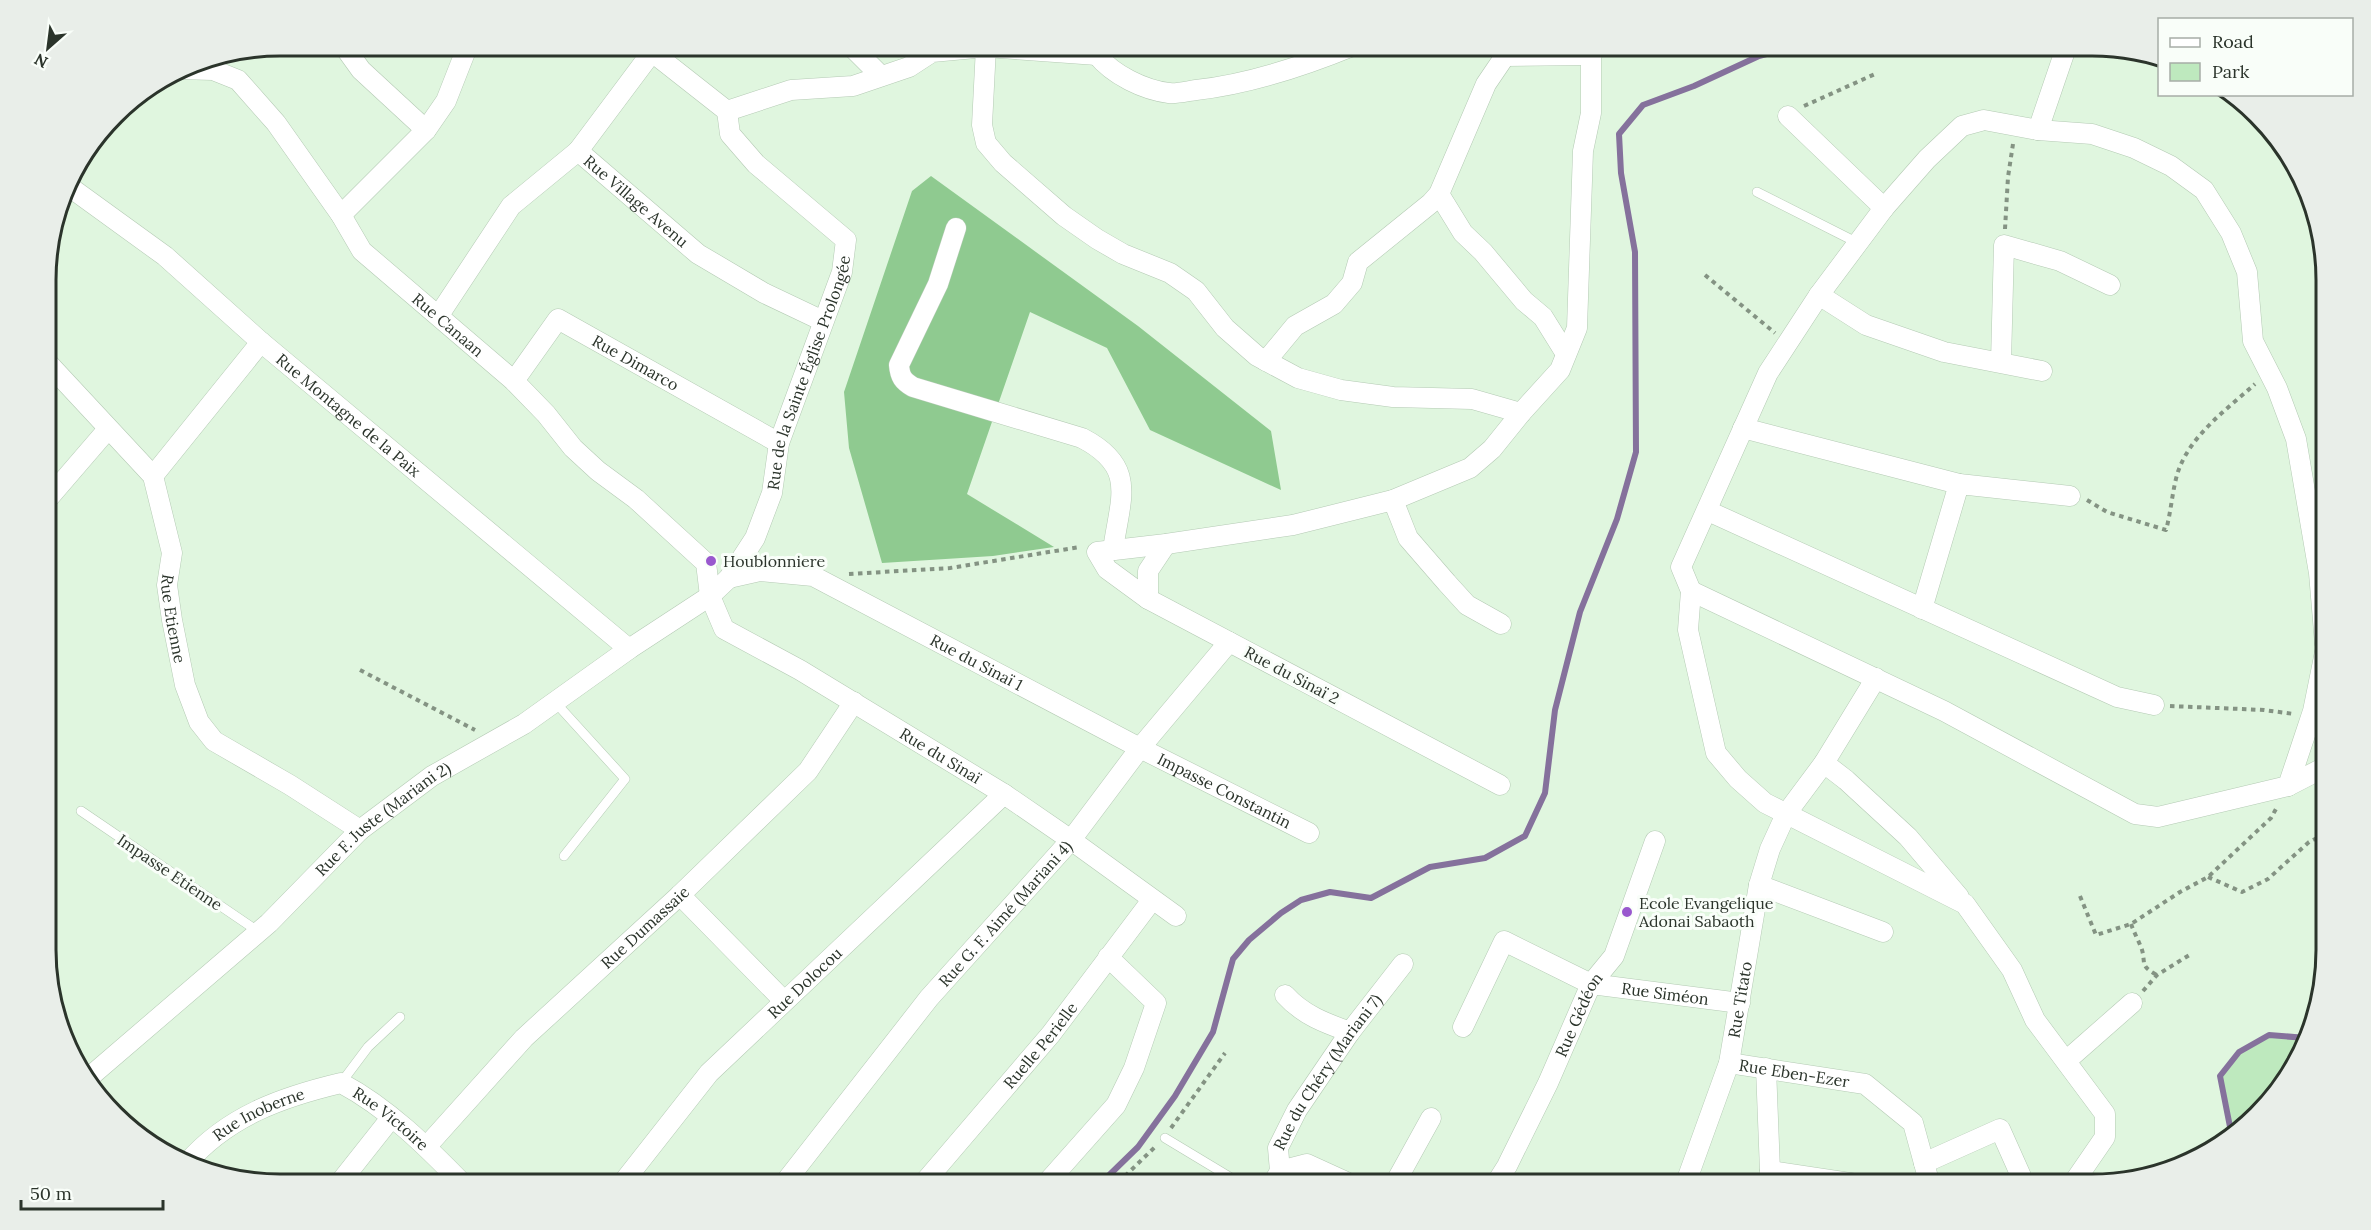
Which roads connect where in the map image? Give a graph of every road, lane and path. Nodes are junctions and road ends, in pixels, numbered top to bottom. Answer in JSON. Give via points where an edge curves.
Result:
{"nodes":[{"id":1,"x":351,"y":56,"type":"edge"},
{"id":2,"x":464,"y":56,"type":"edge"},
{"id":3,"x":648,"y":56,"type":"edge"},
{"id":4,"x":661,"y":56,"type":"edge"},
{"id":5,"x":861,"y":56,"type":"edge"},
{"id":6,"x":926,"y":56,"type":"edge"},
{"id":7,"x":986,"y":56,"type":"edge"},
{"id":8,"x":1100,"y":56,"type":"edge"},
{"id":9,"x":1328,"y":56,"type":"edge"},
{"id":10,"x":1500,"y":56,"type":"edge"},
{"id":11,"x":1591,"y":56,"type":"edge"},
{"id":12,"x":2063,"y":56,"type":"edge"},
{"id":13,"x":201,"y":70,"type":"edge"},
{"id":14,"x":1875,"y":74,"type":"dead end"},
{"id":15,"x":881,"y":76,"type":"junction"},
{"id":16,"x":727,"y":111,"type":"junction"},
{"id":17,"x":1788,"y":116,"type":"joint"},
{"id":18,"x":426,"y":130,"type":"junction"},
{"id":19,"x":2038,"y":130,"type":"junction"},
{"id":20,"x":578,"y":151,"type":"junction"},
{"id":21,"x":75,"y":190,"type":"edge"},
{"id":22,"x":1757,"y":192,"type":"dead end"},
{"id":23,"x":1439,"y":194,"type":"junction"},
{"id":24,"x":1884,"y":208,"type":"junction"},
{"id":25,"x":341,"y":215,"type":"junction"},
{"id":26,"x":956,"y":228,"type":"dead end"},
{"id":27,"x":1858,"y":243,"type":"junction"},
{"id":28,"x":2004,"y":245,"type":"junction"},
{"id":29,"x":1705,"y":275,"type":"dead end"},
{"id":30,"x":2110,"y":285,"type":"dead end"},
{"id":31,"x":1819,"y":296,"type":"junction"},
{"id":32,"x":439,"y":315,"type":"junction"},
{"id":33,"x":823,"y":321,"type":"junction"},
{"id":34,"x":261,"y":342,"type":"junction"},
{"id":35,"x":1787,"y":343,"type":"junction"},
{"id":36,"x":1566,"y":354,"type":"junction"},
{"id":37,"x":1266,"y":361,"type":"junction"},
{"id":38,"x":2001,"y":362,"type":"junction"},
{"id":39,"x":2042,"y":371,"type":"dead end"},
{"id":40,"x":2268,"y":371,"type":"junction"},
{"id":41,"x":56,"y":372,"type":"edge"},
{"id":42,"x":514,"y":381,"type":"junction"},
{"id":43,"x":1521,"y":413,"type":"junction"},
{"id":44,"x":1743,"y":428,"type":"junction"},
{"id":45,"x":108,"y":429,"type":"junction"},
{"id":46,"x":779,"y":443,"type":"junction"},
{"id":47,"x":153,"y":476,"type":"junction"},
{"id":48,"x":1959,"y":484,"type":"junction"},
{"id":49,"x":56,"y":489,"type":"edge"},
{"id":50,"x":2070,"y":496,"type":"joint"},
{"id":51,"x":1393,"y":500,"type":"junction"},
{"id":52,"x":1708,"y":511,"type":"junction"},
{"id":53,"x":1166,"y":544,"type":"junction"},
{"id":54,"x":1105,"y":551,"type":"junction"},
{"id":55,"x":2316,"y":556,"type":"edge"},
{"id":56,"x":847,"y":574,"type":"dead end"},
{"id":57,"x":729,"y":578,"type":"junction"},
{"id":58,"x":1691,"y":591,"type":"junction"},
{"id":59,"x":710,"y":596,"type":"junction"},
{"id":60,"x":1148,"y":599,"type":"junction"},
{"id":61,"x":1922,"y":609,"type":"junction"},
{"id":62,"x":1501,"y":624,"type":"dead end"},
{"id":63,"x":1229,"y":642,"type":"junction"},
{"id":64,"x":629,"y":649,"type":"junction"},
{"id":65,"x":360,"y":670,"type":"dead end"},
{"id":66,"x":1876,"y":678,"type":"junction"},
{"id":67,"x":2316,"y":694,"type":"edge"},
{"id":68,"x":555,"y":702,"type":"junction"},
{"id":69,"x":854,"y":702,"type":"junction"},
{"id":70,"x":2154,"y":705,"type":"joint"},
{"id":71,"x":2311,"y":717,"type":"junction"},
{"id":72,"x":495,"y":740,"type":"junction"},
{"id":73,"x":1140,"y":748,"type":"junction"},
{"id":74,"x":1824,"y":763,"type":"junction"},
{"id":75,"x":2316,"y":771,"type":"edge"},
{"id":76,"x":1500,"y":785,"type":"dead end"},
{"id":77,"x":2288,"y":786,"type":"junction"},
{"id":78,"x":1004,"y":794,"type":"junction"},
{"id":79,"x":81,"y":811,"type":"dead end"},
{"id":80,"x":1786,"y":814,"type":"junction"},
{"id":81,"x":360,"y":830,"type":"junction"},
{"id":82,"x":1309,"y":833,"type":"dead end"},
{"id":83,"x":2316,"y":838,"type":"edge"},
{"id":84,"x":1071,"y":840,"type":"junction"},
{"id":85,"x":1655,"y":841,"type":"dead end"},
{"id":86,"x":564,"y":856,"type":"dead end"},
{"id":87,"x":2208,"y":877,"type":"junction"},
{"id":88,"x":1759,"y":885,"type":"junction"},
{"id":89,"x":680,"y":895,"type":"junction"},
{"id":90,"x":2080,"y":896,"type":"dead end"},
{"id":91,"x":1152,"y":900,"type":"junction"},
{"id":92,"x":1965,"y":904,"type":"junction"},
{"id":93,"x":1176,"y":916,"type":"dead end"},
{"id":94,"x":2131,"y":924,"type":"junction"},
{"id":95,"x":259,"y":932,"type":"junction"},
{"id":96,"x":1882,"y":932,"type":"dead end"},
{"id":97,"x":2191,"y":954,"type":"dead end"},
{"id":98,"x":1108,"y":957,"type":"junction"},
{"id":99,"x":1403,"y":964,"type":"dead end"},
{"id":100,"x":2157,"y":975,"type":"junction"},
{"id":101,"x":1591,"y":984,"type":"junction"},
{"id":102,"x":1285,"y":995,"type":"dead end"},
{"id":103,"x":784,"y":1001,"type":"junction"},
{"id":104,"x":1740,"y":1004,"type":"junction"},
{"id":105,"x":2132,"y":1004,"type":"joint"},
{"id":106,"x":400,"y":1017,"type":"dead end"},
{"id":107,"x":1463,"y":1026,"type":"dead end"},
{"id":108,"x":1350,"y":1032,"type":"junction"},
{"id":109,"x":1225,"y":1053,"type":"dead end"},
{"id":110,"x":2066,"y":1061,"type":"junction"},
{"id":111,"x":1729,"y":1063,"type":"junction"},
{"id":112,"x":1766,"y":1068,"type":"junction"},
{"id":113,"x":93,"y":1074,"type":"edge"},
{"id":114,"x":341,"y":1083,"type":"junction"},
{"id":115,"x":391,"y":1118,"type":"junction"},
{"id":116,"x":1431,"y":1118,"type":"dead end"},
{"id":117,"x":1164,"y":1138,"type":"junction"},
{"id":118,"x":427,"y":1146,"type":"junction"},
{"id":119,"x":193,"y":1157,"type":"edge"},
{"id":120,"x":1924,"y":1163,"type":"junction"},
{"id":121,"x":347,"y":1174,"type":"edge"},
{"id":122,"x":454,"y":1174,"type":"edge"},
{"id":123,"x":630,"y":1174,"type":"edge"},
{"id":124,"x":792,"y":1174,"type":"edge"},
{"id":125,"x":931,"y":1174,"type":"edge"},
{"id":126,"x":1055,"y":1174,"type":"edge"},
{"id":127,"x":1127,"y":1174,"type":"edge"},
{"id":128,"x":1225,"y":1174,"type":"edge"},
{"id":129,"x":1276,"y":1174,"type":"edge"},
{"id":130,"x":1285,"y":1174,"type":"edge"},
{"id":131,"x":1329,"y":1174,"type":"edge"},
{"id":132,"x":1400,"y":1174,"type":"edge"},
{"id":133,"x":1502,"y":1174,"type":"edge"},
{"id":134,"x":1689,"y":1174,"type":"edge"},
{"id":135,"x":1769,"y":1174,"type":"edge"},
{"id":136,"x":1927,"y":1174,"type":"edge"},
{"id":137,"x":2020,"y":1174,"type":"edge"},
{"id":138,"x":2080,"y":1174,"type":"edge"}],
"edges":[{"from":1,"to":18,"type":"street"},
{"from":2,"to":18,"type":"street","via":[[446,100]]},
{"from":3,"to":20,"type":"street"},
{"from":4,"to":16,"type":"street"},
{"from":5,"to":15,"type":"street"},
{"from":6,"to":15,"type":"street","via":[[909,67]]},
{"from":7,"to":37,"type":"street","via":[[982,125],[986,143],[1003,163],[1097,239],[1170,273],[1196,291],[1225,328]]},
{"from":8,"to":9,"type":"street","via":[[1107,68],[1132,82],[1169,93],[1259,79]]},
{"from":10,"to":23,"type":"street"},
{"from":11,"to":36,"type":"street","via":[[1591,113],[1583,151],[1576,328]]},
{"from":12,"to":19,"type":"street"},
{"from":13,"to":25,"type":"street","name":"Rue Canaan","via":[[238,80],[276,123]]},
{"from":14,"to":17,"type":"path"},
{"from":15,"to":16,"type":"street","via":[[854,86],[792,90]]},
{"from":16,"to":33,"type":"street","name":"Rue de la Sainte Église Prolongée","via":[[730,134],[756,164],[846,240],[842,272]]},
{"from":17,"to":24,"type":"street"},
{"from":18,"to":25,"type":"street"},
{"from":19,"to":24,"type":"street","via":[[1984,120],[1962,126]]},
{"from":19,"to":28,"type":"path","via":[[2013,145]]},
{"from":19,"to":40,"type":"street","via":[[2092,135],[2134,148],[2171,166],[2204,190],[2231,233],[2247,272],[2253,341]]},
{"from":20,"to":32,"type":"street","name":"Rue Village Avenu","via":[[511,206]]},
{"from":20,"to":33,"type":"street","name":"Rue Village Avenu","via":[[698,254],[764,293]]},
{"from":21,"to":34,"type":"street","name":"Rue Montagne de la Paix","via":[[165,256]]},
{"from":22,"to":27,"type":"lane"},
{"from":23,"to":36,"type":"street","via":[[1463,233],[1543,317]]},
{"from":23,"to":37,"type":"street","via":[[1358,262],[1352,283],[1334,304],[1295,326]]},
{"from":24,"to":27,"type":"street"},
{"from":25,"to":32,"type":"street","name":"Rue Canaan","via":[[362,251]]},
{"from":26,"to":54,"type":"street","via":[[938,284],[899,365],[899,374],[913,387],[1082,438],[1111,456],[1122,489]]},
{"from":27,"to":31,"type":"street"},
{"from":28,"to":30,"type":"street","via":[[2060,261]]},
{"from":28,"to":38,"type":"street"},
{"from":29,"to":35,"type":"path"},
{"from":31,"to":35,"type":"street"},
{"from":31,"to":38,"type":"street","via":[[1866,325],[1944,352]]},
{"from":32,"to":42,"type":"street","name":"Rue Canaan"},
{"from":33,"to":46,"type":"street","name":"Rue de la Sainte Église Prolongée"},
{"from":34,"to":47,"type":"street"},
{"from":34,"to":64,"type":"street","name":"Rue Montagne de la Paix"},
{"from":35,"to":44,"type":"street","via":[[1767,373]]},
{"from":36,"to":43,"type":"street","via":[[1560,370]]},
{"from":37,"to":43,"type":"street","via":[[1298,378],[1341,390],[1393,397],[1472,399]]},
{"from":38,"to":39,"type":"street"},
{"from":40,"to":50,"type":"path","via":[[2209,425],[2189,451],[2178,474],[2166,530]]},
{"from":40,"to":55,"type":"street","via":[[2296,439]]},
{"from":41,"to":45,"type":"street"},
{"from":42,"to":46,"type":"street","name":"Rue Dimarco","via":[[558,319]]},
{"from":42,"to":59,"type":"street","name":"Rue Canaan","via":[[573,448],[706,563]]},
{"from":43,"to":51,"type":"street","via":[[1492,449],[1470,468]]},
{"from":44,"to":48,"type":"street"},
{"from":44,"to":52,"type":"street"},
{"from":45,"to":47,"type":"street"},
{"from":45,"to":49,"type":"street"},
{"from":46,"to":57,"type":"street","name":"Rue de la Sainte Église Prolongée","via":[[772,493],[755,538]]},
{"from":47,"to":81,"type":"street","name":"Rue Etienne","via":[[171,552],[167,585],[172,620],[185,685],[199,722],[214,741]]},
{"from":48,"to":50,"type":"street"},
{"from":48,"to":61,"type":"street"},
{"from":51,"to":53,"type":"street","via":[[1293,525]]},
{"from":51,"to":62,"type":"street","via":[[1408,538],[1447,583],[1467,605]]},
{"from":52,"to":58,"type":"street","via":[[1681,567]]},
{"from":52,"to":61,"type":"street"},
{"from":53,"to":54,"type":"street"},
{"from":53,"to":60,"type":"street","via":[[1148,571]]},
{"from":54,"to":56,"type":"path","via":[[1087,546],[950,568]]},
{"from":54,"to":60,"type":"street","name":"Rue du Sinaï 2","via":[[1107,569]]},
{"from":57,"to":59,"type":"street","name":"Rue de la Sainte Église Prolongée"},
{"from":57,"to":73,"type":"street","name":"Rue du Sinaï 1","via":[[760,571],[813,576]]},
{"from":58,"to":66,"type":"street"},
{"from":58,"to":80,"type":"street","via":[[1688,630],[1716,753],[1765,803]]},
{"from":59,"to":64,"type":"street","name":"Rue F. Juste (Mariani 2)"},
{"from":59,"to":69,"type":"street","name":"Rue du Sinaï","via":[[724,629]]},
{"from":60,"to":63,"type":"street","name":"Rue du Sinaï 2"},
{"from":61,"to":70,"type":"street","via":[[2117,697]]},
{"from":63,"to":73,"type":"street","name":"Rue G. F. Aimé (Mariani 4)"},
{"from":63,"to":76,"type":"street","name":"Rue du Sinaï 2"},
{"from":64,"to":68,"type":"street","name":"Rue F. Juste (Mariani 2)"},
{"from":65,"to":72,"type":"path"},
{"from":66,"to":74,"type":"street","name":"Rue Titato"},
{"from":66,"to":77,"type":"street","via":[[2135,814],[2158,817]]},
{"from":67,"to":71,"type":"street"},
{"from":68,"to":72,"type":"street","name":"Rue F. Juste (Mariani 2)"},
{"from":68,"to":86,"type":"lane","via":[[625,779]]},
{"from":69,"to":78,"type":"street","name":"Rue du Sinaï"},
{"from":69,"to":89,"type":"street","name":"Rue Dumassaie","via":[[808,771]]},
{"from":70,"to":71,"type":"path","via":[[2264,710]]},
{"from":71,"to":77,"type":"street"},
{"from":72,"to":81,"type":"street","name":"Rue F. Juste (Mariani 2)","via":[[432,776]]},
{"from":73,"to":82,"type":"street","name":"Impasse Constantin"},
{"from":73,"to":84,"type":"street","name":"Rue G. F. Aimé (Mariani 4)"},
{"from":74,"to":80,"type":"street","name":"Rue Titato"},
{"from":74,"to":92,"type":"street","via":[[1908,837]]},
{"from":75,"to":77,"type":"street"},
{"from":77,"to":87,"type":"path","via":[[2271,818]]},
{"from":78,"to":84,"type":"street","name":"Rue du Sinaï"},
{"from":78,"to":103,"type":"street","name":"Rue Dolocou"},
{"from":79,"to":95,"type":"lane","name":"Impasse Etienne"},
{"from":80,"to":88,"type":"street","name":"Rue Titato"},
{"from":80,"to":92,"type":"street"},
{"from":81,"to":95,"type":"street","name":"Rue F. Juste (Mariani 2)"},
{"from":83,"to":87,"type":"path","via":[[2268,879],[2242,892]]},
{"from":84,"to":91,"type":"street","name":"Rue du Sinaï"},
{"from":84,"to":124,"type":"street","name":"Rue G. F. Aimé (Mariani 4)","via":[[929,998]]},
{"from":85,"to":101,"type":"street","name":"Rue Gédéon","via":[[1614,956]]},
{"from":87,"to":94,"type":"path"},
{"from":88,"to":96,"type":"street"},
{"from":88,"to":104,"type":"street","name":"Rue Titato"},
{"from":89,"to":103,"type":"street"},
{"from":89,"to":118,"type":"street","name":"Rue Dumassaie","via":[[524,1038]]},
{"from":90,"to":94,"type":"path","via":[[2096,935]]},
{"from":91,"to":93,"type":"street","name":"Rue du Sinaï"},
{"from":91,"to":98,"type":"street","name":"Ruelle Perielle"},
{"from":92,"to":110,"type":"street","via":[[2012,970],[2035,1020]]},
{"from":94,"to":100,"type":"path","via":[[2146,969]]},
{"from":95,"to":113,"type":"street","name":"Rue F. Juste (Mariani 2)"},
{"from":97,"to":100,"type":"path"},
{"from":98,"to":125,"type":"street","name":"Ruelle Perielle","via":[[1051,1034]]},
{"from":98,"to":126,"type":"street","via":[[1156,1003],[1134,1068],[1116,1105]]},
{"from":99,"to":108,"type":"street","name":"Rue du Chéry (Mariani 7)"},
{"from":100,"to":105,"type":"path"},
{"from":101,"to":104,"type":"street","name":"Rue Siméon"},
{"from":101,"to":107,"type":"street","name":"Rue Siméon","via":[[1504,940]]},
{"from":101,"to":133,"type":"street","name":"Rue Gédéon","via":[[1548,1083]]},
{"from":102,"to":108,"type":"street","via":[[1297,1008]]},
{"from":103,"to":123,"type":"street","name":"Rue Dolocou","via":[[709,1073]]},
{"from":104,"to":111,"type":"street","name":"Rue Titato"},
{"from":105,"to":110,"type":"street"},
{"from":106,"to":114,"type":"lane","via":[[368,1047]]},
{"from":108,"to":129,"type":"street","name":"Rue du Chéry (Mariani 7)","via":[[1297,1110],[1278,1148]]},
{"from":109,"to":117,"type":"path"},
{"from":110,"to":138,"type":"street","via":[[2105,1114],[2105,1137]]},
{"from":111,"to":112,"type":"street","name":"Rue Eben-Ezer"},
{"from":111,"to":134,"type":"street","name":"Rue Titato"},
{"from":112,"to":120,"type":"street","name":"Rue Eben-Ezer","via":[[1865,1084],[1913,1124]]},
{"from":112,"to":135,"type":"street"},
{"from":114,"to":115,"type":"street","name":"Rue Victoire","via":[[366,1096]]},
{"from":114,"to":119,"type":"street","name":"Rue Inoberne","via":[[295,1094],[237,1120]]},
{"from":115,"to":118,"type":"street","name":"Rue Victoire"},
{"from":115,"to":121,"type":"street"},
{"from":116,"to":132,"type":"street"},
{"from":117,"to":127,"type":"path"},
{"from":117,"to":128,"type":"lane"},
{"from":118,"to":122,"type":"street","name":"Rue Victoire"},
{"from":120,"to":136,"type":"street","name":"Rue Eben-Ezer"},
{"from":120,"to":137,"type":"street","via":[[2000,1129]]},
{"from":130,"to":131,"type":"street","via":[[1307,1164]]}]}
